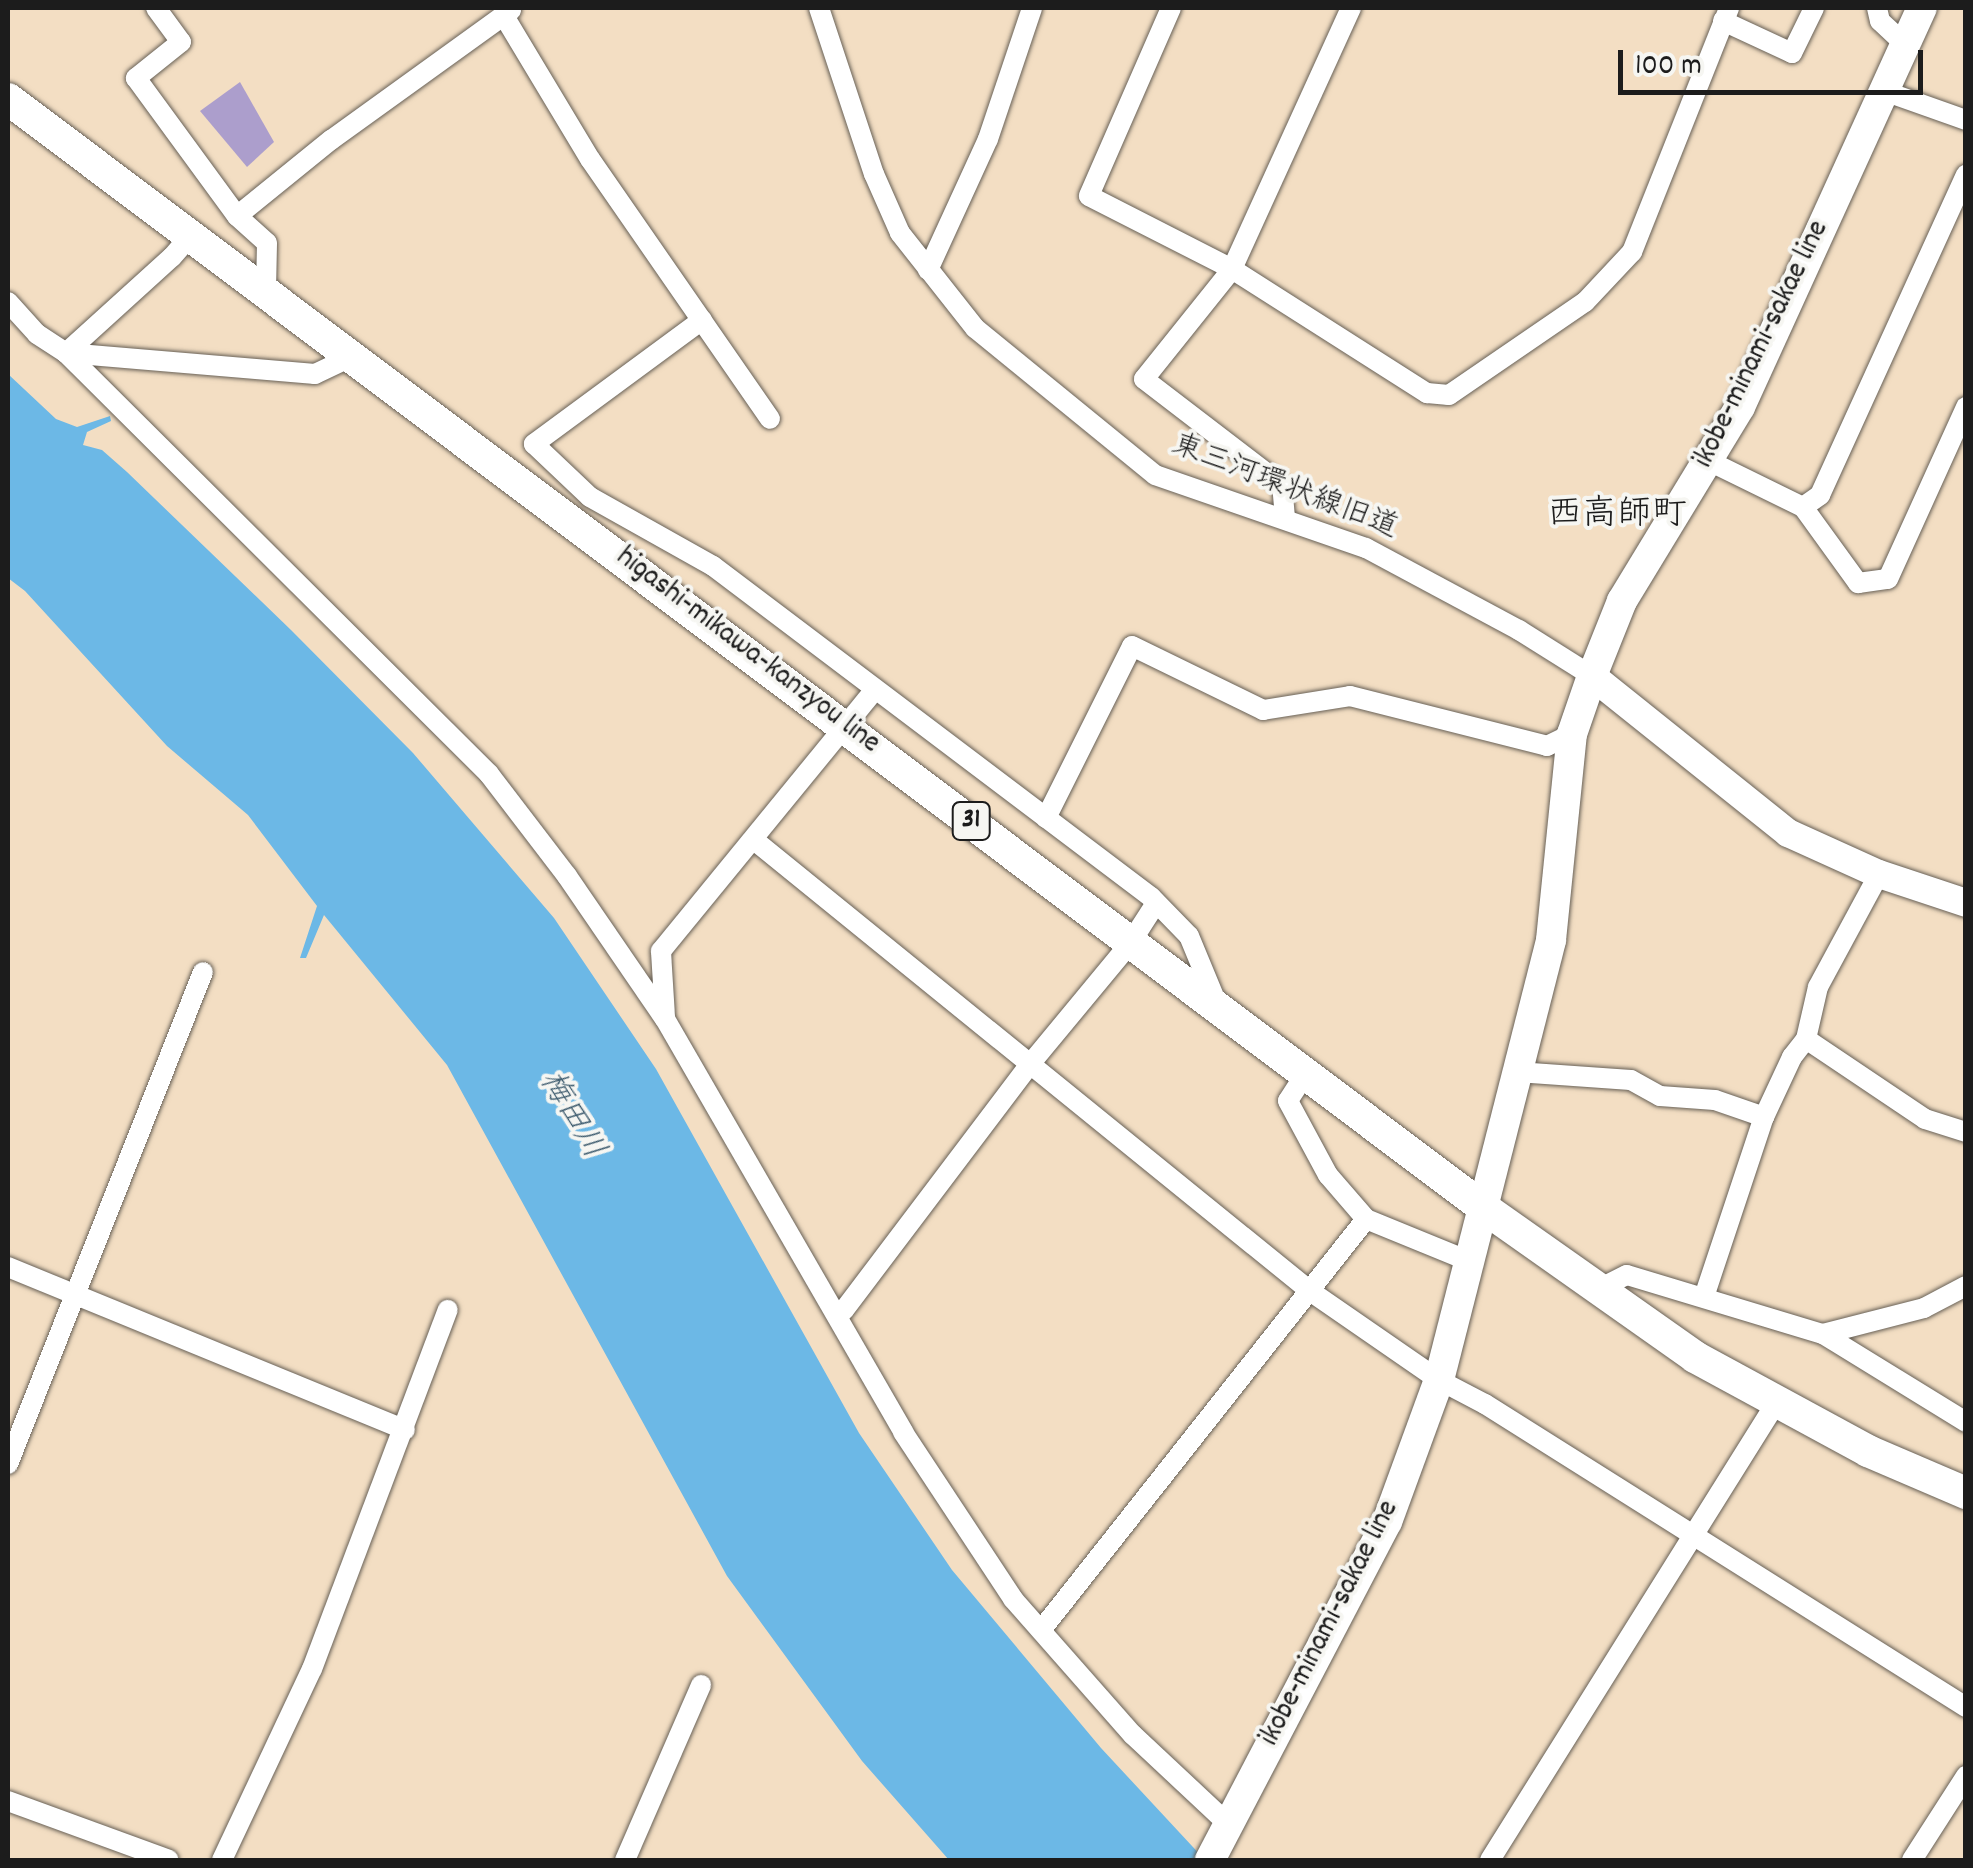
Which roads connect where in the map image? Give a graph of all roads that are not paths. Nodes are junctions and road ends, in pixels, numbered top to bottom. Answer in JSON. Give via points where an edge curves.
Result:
{"nodes":[{"id":1,"x":156,"y":8,"type":"edge"},
{"id":2,"x":820,"y":8,"type":"edge"},
{"id":3,"x":1032,"y":8,"type":"edge"},
{"id":4,"x":1171,"y":8,"type":"edge"},
{"id":5,"x":1352,"y":8,"type":"edge"},
{"id":6,"x":1814,"y":8,"type":"edge"},
{"id":7,"x":1878,"y":8,"type":"edge"},
{"id":8,"x":1922,"y":8,"type":"edge"},
{"id":9,"x":509,"y":12,"type":"edge"},
{"id":10,"x":1726,"y":14,"type":"edge"},
{"id":11,"x":1905,"y":44,"type":"junction"},
{"id":12,"x":1884,"y":91,"type":"junction"},
{"id":13,"x":8,"y":99,"type":"edge"},
{"id":14,"x":1966,"y":120,"type":"edge"},
{"id":15,"x":1966,"y":174,"type":"edge"},
{"id":16,"x":236,"y":216,"type":"junction"},
{"id":17,"x":192,"y":234,"type":"junction"},
{"id":18,"x":1232,"y":269,"type":"junction"},
{"id":19,"x":928,"y":270,"type":"junction"},
{"id":20,"x":266,"y":289,"type":"junction"},
{"id":21,"x":8,"y":302,"type":"edge"},
{"id":22,"x":702,"y":320,"type":"junction"},
{"id":23,"x":66,"y":353,"type":"junction"},
{"id":24,"x":353,"y":356,"type":"junction"},
{"id":25,"x":1966,"y":406,"type":"edge"},
{"id":26,"x":770,"y":419,"type":"dead end"},
{"id":27,"x":1709,"y":461,"type":"junction"},
{"id":28,"x":1803,"y":508,"type":"junction"},
{"id":29,"x":1285,"y":518,"type":"junction"},
{"id":30,"x":1592,"y":676,"type":"junction"},
{"id":31,"x":874,"y":690,"type":"junction"},
{"id":32,"x":845,"y":725,"type":"junction"},
{"id":33,"x":1572,"y":734,"type":"junction"},
{"id":34,"x":1046,"y":818,"type":"junction"},
{"id":35,"x":754,"y":840,"type":"junction"},
{"id":36,"x":1879,"y":874,"type":"junction"},
{"id":37,"x":1156,"y":902,"type":"junction"},
{"id":38,"x":1966,"y":903,"type":"edge"},
{"id":39,"x":1131,"y":942,"type":"junction"},
{"id":40,"x":204,"y":972,"type":"dead end"},
{"id":41,"x":1218,"y":1006,"type":"junction"},
{"id":42,"x":665,"y":1019,"type":"junction"},
{"id":43,"x":1806,"y":1039,"type":"junction"},
{"id":44,"x":1032,"y":1063,"type":"junction"},
{"id":45,"x":1518,"y":1072,"type":"junction"},
{"id":46,"x":1306,"y":1073,"type":"junction"},
{"id":47,"x":1764,"y":1117,"type":"junction"},
{"id":48,"x":1966,"y":1132,"type":"edge"},
{"id":49,"x":1484,"y":1208,"type":"junction"},
{"id":50,"x":1366,"y":1219,"type":"junction"},
{"id":51,"x":1469,"y":1261,"type":"junction"},
{"id":52,"x":8,"y":1267,"type":"edge"},
{"id":53,"x":1966,"y":1286,"type":"edge"},
{"id":54,"x":1599,"y":1288,"type":"junction"},
{"id":55,"x":1310,"y":1291,"type":"junction"},
{"id":56,"x":77,"y":1294,"type":"junction"},
{"id":57,"x":1704,"y":1297,"type":"junction"},
{"id":58,"x":448,"y":1310,"type":"dead end"},
{"id":59,"x":836,"y":1312,"type":"junction"},
{"id":60,"x":1823,"y":1334,"type":"junction"},
{"id":61,"x":1439,"y":1380,"type":"junction"},
{"id":62,"x":1776,"y":1404,"type":"junction"},
{"id":63,"x":1966,"y":1422,"type":"edge"},
{"id":64,"x":405,"y":1430,"type":"junction"},
{"id":65,"x":8,"y":1464,"type":"edge"},
{"id":66,"x":1966,"y":1493,"type":"edge"},
{"id":67,"x":1696,"y":1537,"type":"junction"},
{"id":68,"x":1042,"y":1629,"type":"junction"},
{"id":69,"x":701,"y":1686,"type":"dead end"},
{"id":70,"x":1966,"y":1706,"type":"edge"},
{"id":71,"x":1966,"y":1776,"type":"edge"},
{"id":72,"x":8,"y":1801,"type":"edge"},
{"id":73,"x":1228,"y":1824,"type":"junction"},
{"id":74,"x":169,"y":1860,"type":"edge"},
{"id":75,"x":222,"y":1860,"type":"edge"},
{"id":76,"x":625,"y":1860,"type":"edge"},
{"id":77,"x":1210,"y":1860,"type":"edge"},
{"id":78,"x":1490,"y":1860,"type":"edge"},
{"id":79,"x":1912,"y":1860,"type":"edge"}],
"edges":[{"from":1,"to":16,"type":"street","via":[[181,42],[136,78]]},
{"from":2,"to":19,"type":"street","name":"東三河環状線旧道","via":[[874,174],[900,233]]},
{"from":3,"to":19,"type":"street","via":[[988,139]]},
{"from":4,"to":18,"type":"street","via":[[1089,196]]},
{"from":5,"to":18,"type":"street"},
{"from":6,"to":10,"type":"street","via":[[1792,53]]},
{"from":7,"to":11,"type":"street","via":[[1880,21]]},
{"from":8,"to":11,"type":"main road","name":"ikobe-minami-sakae line"},
{"from":9,"to":16,"type":"street"},
{"from":9,"to":22,"type":"street","via":[[590,158]]},
{"from":10,"to":18,"type":"street","via":[[1632,252],[1586,302],[1449,395],[1426,394]]},
{"from":11,"to":12,"type":"main road","name":"ikobe-minami-sakae line"},
{"from":12,"to":14,"type":"street"},
{"from":12,"to":27,"type":"main road","name":"ikobe-minami-sakae line"},
{"from":13,"to":17,"type":"main road","name":"higashi-mikawa-kanzyou line","number":"31"},
{"from":15,"to":28,"type":"street","via":[[1820,495]]},
{"from":16,"to":20,"type":"street","via":[[267,243]]},
{"from":17,"to":20,"type":"main road","name":"higashi-mikawa-kanzyou line","number":"31"},
{"from":17,"to":23,"type":"street"},
{"from":18,"to":29,"type":"street","via":[[1144,379],[1282,486]]},
{"from":19,"to":29,"type":"street","name":"東三河環状線旧道","via":[[975,328],[1155,475]]},
{"from":20,"to":24,"type":"main road","name":"higashi-mikawa-kanzyou line","number":"31"},
{"from":21,"to":23,"type":"street"},
{"from":22,"to":26,"type":"street"},
{"from":22,"to":31,"type":"street","via":[[534,444],[590,497],[713,566]]},
{"from":23,"to":24,"type":"street","via":[[315,374]]},
{"from":23,"to":42,"type":"street","via":[[489,774]]},
{"from":24,"to":32,"type":"main road","name":"higashi-mikawa-kanzyou line","number":"31"},
{"from":25,"to":28,"type":"street","via":[[1888,578],[1858,583]]},
{"from":27,"to":28,"type":"street"},
{"from":27,"to":30,"type":"main road","name":"ikobe-minami-sakae line","via":[[1622,601]]},
{"from":29,"to":30,"type":"street","name":"東三河環状線旧道","via":[[1366,548]]},
{"from":30,"to":33,"type":"main road"},
{"from":30,"to":36,"type":"street","via":[[1763,816]]},
{"from":31,"to":32,"type":"street"},
{"from":31,"to":34,"type":"street"},
{"from":32,"to":35,"type":"street"},
{"from":32,"to":39,"type":"main road","name":"higashi-mikawa-kanzyou line","number":"31"},
{"from":33,"to":34,"type":"street","via":[[1547,746],[1350,696],[1262,710],[1132,646]]},
{"from":33,"to":45,"type":"main road","via":[[1551,940]]},
{"from":34,"to":37,"type":"street"},
{"from":35,"to":42,"type":"street","via":[[662,950]]},
{"from":35,"to":44,"type":"street"},
{"from":36,"to":38,"type":"street"},
{"from":36,"to":43,"type":"street","via":[[1818,987]]},
{"from":37,"to":39,"type":"street"},
{"from":37,"to":41,"type":"street","via":[[1190,936]]},
{"from":39,"to":41,"type":"main road","name":"higashi-mikawa-kanzyou line","number":"31"},
{"from":39,"to":44,"type":"street"},
{"from":40,"to":56,"type":"street"},
{"from":41,"to":46,"type":"main road","name":"higashi-mikawa-kanzyou line","number":"31"},
{"from":42,"to":59,"type":"street"},
{"from":43,"to":47,"type":"street"},
{"from":43,"to":48,"type":"street","via":[[1925,1120]]},
{"from":44,"to":55,"type":"street"},
{"from":44,"to":59,"type":"street","via":[[844,1310]]},
{"from":45,"to":47,"type":"street","via":[[1631,1080],[1660,1096],[1716,1100]]},
{"from":45,"to":49,"type":"main road"},
{"from":46,"to":49,"type":"main road","name":"higashi-mikawa-kanzyou line","number":"31"},
{"from":46,"to":50,"type":"street","via":[[1288,1101],[1328,1175]]},
{"from":47,"to":57,"type":"street"},
{"from":49,"to":51,"type":"main road","name":"ikobe-minami-sakae line"},
{"from":49,"to":54,"type":"main road","name":"higashi-mikawa-kanzyou line","number":"31"},
{"from":50,"to":51,"type":"street"},
{"from":50,"to":55,"type":"street"},
{"from":51,"to":61,"type":"main road","name":"ikobe-minami-sakae line"},
{"from":52,"to":56,"type":"street"},
{"from":53,"to":60,"type":"street","via":[[1924,1308]]},
{"from":54,"to":57,"type":"street","via":[[1627,1274]]},
{"from":54,"to":62,"type":"main road","name":"higashi-mikawa-kanzyou line","number":"31"},
{"from":55,"to":61,"type":"street"},
{"from":55,"to":68,"type":"street"},
{"from":56,"to":64,"type":"street"},
{"from":56,"to":65,"type":"street"},
{"from":57,"to":60,"type":"street"},
{"from":58,"to":64,"type":"street"},
{"from":59,"to":68,"type":"street","via":[[903,1432],[1013,1598]]},
{"from":60,"to":63,"type":"street"},
{"from":61,"to":67,"type":"street"},
{"from":61,"to":73,"type":"main road","name":"ikobe-minami-sakae line","via":[[1387,1522]]},
{"from":62,"to":66,"type":"main road","name":"higashi-mikawa-kanzyou line","number":"31"},
{"from":62,"to":67,"type":"street"},
{"from":64,"to":75,"type":"street","via":[[312,1669]]},
{"from":67,"to":70,"type":"street"},
{"from":67,"to":78,"type":"street"},
{"from":68,"to":73,"type":"street","via":[[1134,1736]]},
{"from":69,"to":76,"type":"street"},
{"from":71,"to":79,"type":"street"},
{"from":72,"to":74,"type":"street"},
{"from":73,"to":77,"type":"main road","name":"ikobe-minami-sakae line"}]}
